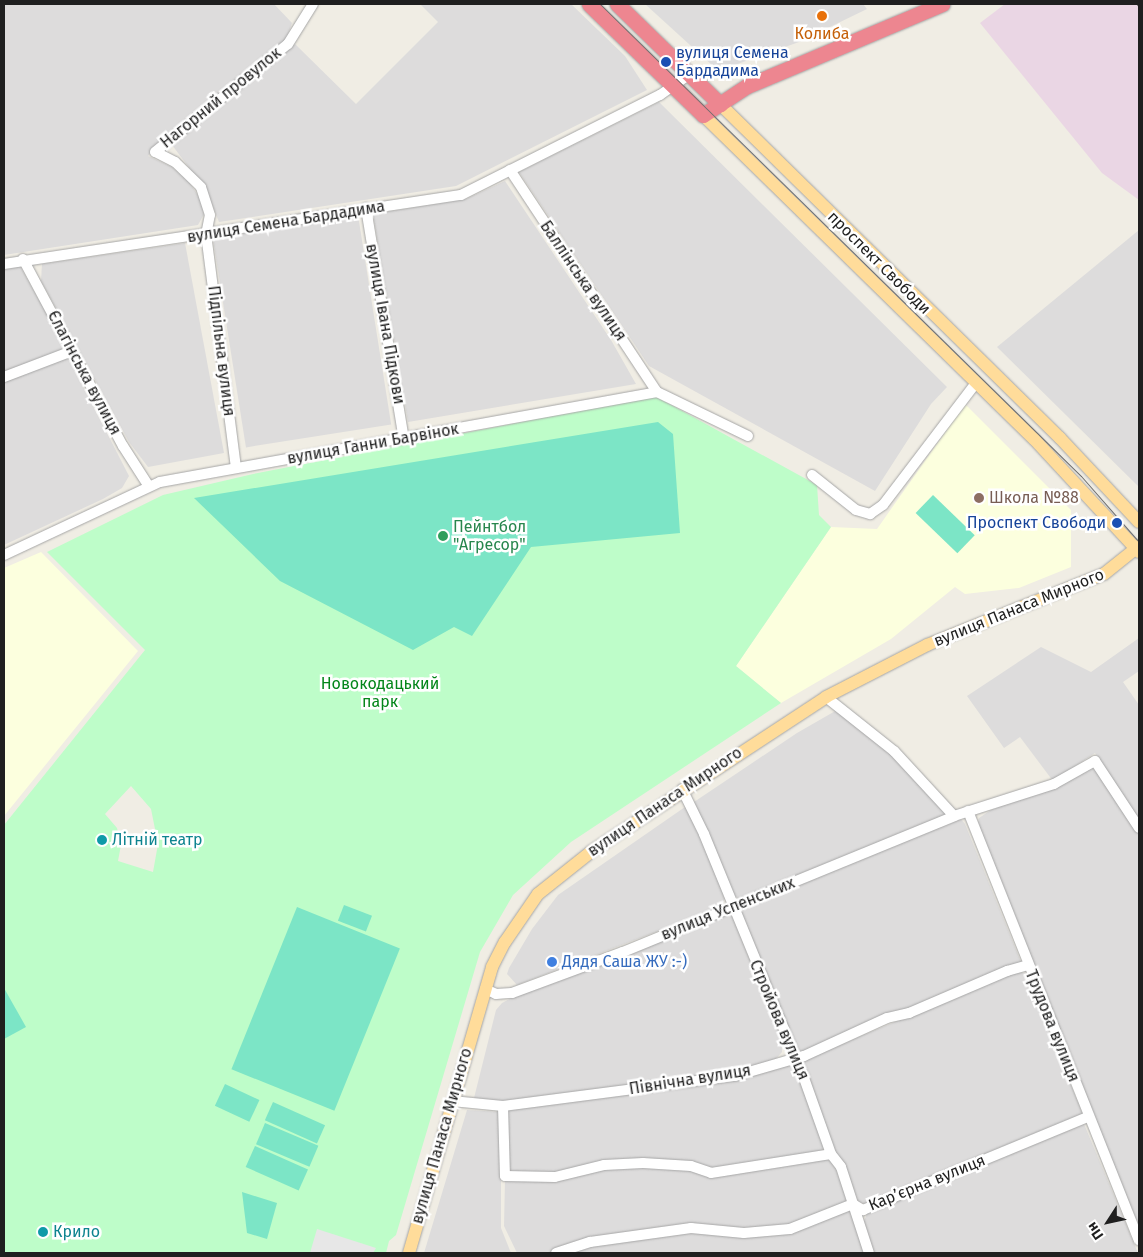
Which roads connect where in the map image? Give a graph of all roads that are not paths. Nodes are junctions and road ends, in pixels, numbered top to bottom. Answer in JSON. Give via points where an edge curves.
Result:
{"nodes":[{"id":1,"x":313,"y":4,"type":"edge"},
{"id":2,"x":589,"y":4,"type":"edge"},
{"id":3,"x":618,"y":4,"type":"edge"},
{"id":4,"x":942,"y":4,"type":"edge"},
{"id":5,"x":690,"y":74,"type":"junction"},
{"id":6,"x":674,"y":87,"type":"junction"},
{"id":7,"x":720,"y":104,"type":"junction"},
{"id":8,"x":704,"y":115,"type":"junction"},
{"id":9,"x":510,"y":170,"type":"junction"},
{"id":10,"x":366,"y":208,"type":"junction"},
{"id":11,"x":206,"y":235,"type":"junction"},
{"id":12,"x":23,"y":260,"type":"junction"},
{"id":13,"x":4,"y":264,"type":"edge"},
{"id":14,"x":72,"y":351,"type":"junction"},
{"id":15,"x":4,"y":377,"type":"edge"},
{"id":16,"x":976,"y":383,"type":"junction"},
{"id":17,"x":657,"y":392,"type":"junction"},
{"id":18,"x":748,"y":436,"type":"dead end"},
{"id":19,"x":404,"y":438,"type":"junction"},
{"id":20,"x":236,"y":468,"type":"junction"},
{"id":21,"x":812,"y":475,"type":"dead end"},
{"id":22,"x":148,"y":485,"type":"junction"},
{"id":23,"x":1139,"y":522,"type":"edge"},
{"id":24,"x":1138,"y":549,"type":"edge"},
{"id":25,"x":4,"y":555,"type":"edge"},
{"id":26,"x":826,"y":697,"type":"junction"},
{"id":27,"x":682,"y":789,"type":"junction"},
{"id":28,"x":968,"y":812,"type":"junction"},
{"id":29,"x":954,"y":816,"type":"junction"},
{"id":30,"x":1139,"y":828,"type":"edge"},
{"id":31,"x":732,"y":907,"type":"junction"},
{"id":32,"x":1028,"y":966,"type":"junction"},
{"id":33,"x":486,"y":989,"type":"junction"},
{"id":34,"x":793,"y":1058,"type":"junction"},
{"id":35,"x":452,"y":1102,"type":"junction"},
{"id":36,"x":503,"y":1106,"type":"junction"},
{"id":37,"x":1088,"y":1117,"type":"junction"},
{"id":38,"x":831,"y":1154,"type":"junction"},
{"id":39,"x":853,"y":1204,"type":"junction"},
{"id":40,"x":1139,"y":1240,"type":"edge"},
{"id":41,"x":409,"y":1253,"type":"edge"},
{"id":42,"x":556,"y":1253,"type":"edge"},
{"id":43,"x":870,"y":1253,"type":"edge"}],
"edges":[{"from":1,"to":11,"type":"street","name":"Нагорний провулок","via":[[288,44],[155,152],[175,162],[201,187],[210,215]]},
{"from":2,"to":6,"type":"highway","name":"проспект Свободи"},
{"from":3,"to":5,"type":"highway","name":"проспект Свободи"},
{"from":4,"to":7,"type":"highway","via":[[747,86]]},
{"from":5,"to":6,"type":"street","name":"вулиця Семена Бардадима"},
{"from":5,"to":7,"type":"highway","name":"проспект Свободи"},
{"from":6,"to":8,"type":"highway","name":"проспект Свободи"},
{"from":6,"to":9,"type":"street","name":"вулиця Семена Бардадима"},
{"from":7,"to":8,"type":"highway"},
{"from":7,"to":23,"type":"main road","name":"проспект Свободи","via":[[1060,438]]},
{"from":8,"to":16,"type":"main road","name":"проспект Свободи"},
{"from":9,"to":10,"type":"street","name":"вулиця Семена Бардадима","via":[[461,195]]},
{"from":9,"to":17,"type":"street","name":"Баллінська вулиця"},
{"from":10,"to":11,"type":"street","name":"вулиця Семена Бардадима"},
{"from":10,"to":19,"type":"street","name":"вулиця Івана Підкови"},
{"from":11,"to":12,"type":"street","name":"вулиця Семена Бардадима"},
{"from":11,"to":20,"type":"street","name":"Підпільна вулиця"},
{"from":12,"to":13,"type":"street","name":"вулиця Семена Бардадима"},
{"from":12,"to":14,"type":"street","name":"Єлагінська вулиця"},
{"from":14,"to":15,"type":"street"},
{"from":14,"to":22,"type":"street","name":"Єлагінська вулиця","via":[[123,446]]},
{"from":16,"to":21,"type":"street","via":[[883,505],[870,514],[856,510]]},
{"from":16,"to":24,"type":"main road","name":"проспект Свободи"},
{"from":17,"to":18,"type":"street"},
{"from":17,"to":19,"type":"street","name":"вулиця Ганни Барвінок"},
{"from":19,"to":20,"type":"street","name":"вулиця Ганни Барвінок"},
{"from":20,"to":22,"type":"street","name":"вулиця Ганни Барвінок"},
{"from":22,"to":25,"type":"street","name":"вулиця Ганни Барвінок"},
{"from":24,"to":26,"type":"main road","name":"вулиця Панаса Мирного","via":[[1104,574],[927,645]]},
{"from":26,"to":27,"type":"main road","name":"вулиця Панаса Мирного"},
{"from":26,"to":29,"type":"street","via":[[894,751]]},
{"from":27,"to":31,"type":"street","name":"Стройова вулиця"},
{"from":27,"to":33,"type":"main road","name":"вулиця Панаса Мирного","via":[[592,850],[538,894],[505,942]]},
{"from":28,"to":29,"type":"street","name":"вулиця Успенських"},
{"from":28,"to":30,"type":"street","name":"вулиця Успенських","via":[[1054,784],[1096,760]]},
{"from":28,"to":32,"type":"street","name":"Трудова вулиця"},
{"from":29,"to":31,"type":"street","name":"вулиця Успенських"},
{"from":31,"to":33,"type":"street","name":"вулиця Успенських","via":[[512,993],[496,994]]},
{"from":31,"to":34,"type":"street","name":"Стройова вулиця"},
{"from":32,"to":34,"type":"street","name":"Північна вулиця","via":[[1007,970],[909,1013],[887,1018],[839,1043]]},
{"from":32,"to":37,"type":"street","name":"Трудова вулиця"},
{"from":33,"to":35,"type":"main road","name":"вулиця Панаса Мирного"},
{"from":34,"to":36,"type":"street","name":"Північна вулиця","via":[[735,1076]]},
{"from":34,"to":38,"type":"street","name":"Стройова вулиця","via":[[810,1094]]},
{"from":35,"to":36,"type":"street","name":"Північна вулиця"},
{"from":35,"to":41,"type":"main road","name":"вулиця Панаса Мирного"},
{"from":36,"to":38,"type":"street","via":[[505,1176],[555,1177],[604,1165],[643,1164],[691,1166],[711,1173]]},
{"from":37,"to":39,"type":"street","name":"Карʼєрна вулиця","via":[[863,1210]]},
{"from":37,"to":40,"type":"street","name":"Трудова вулиця"},
{"from":38,"to":39,"type":"street","name":"Стройова вулиця","via":[[841,1167]]},
{"from":39,"to":42,"type":"street","name":"Карʼєрна вулиця","via":[[772,1233],[691,1228],[590,1242]]},
{"from":39,"to":43,"type":"street","name":"Стройова вулиця"}]}
